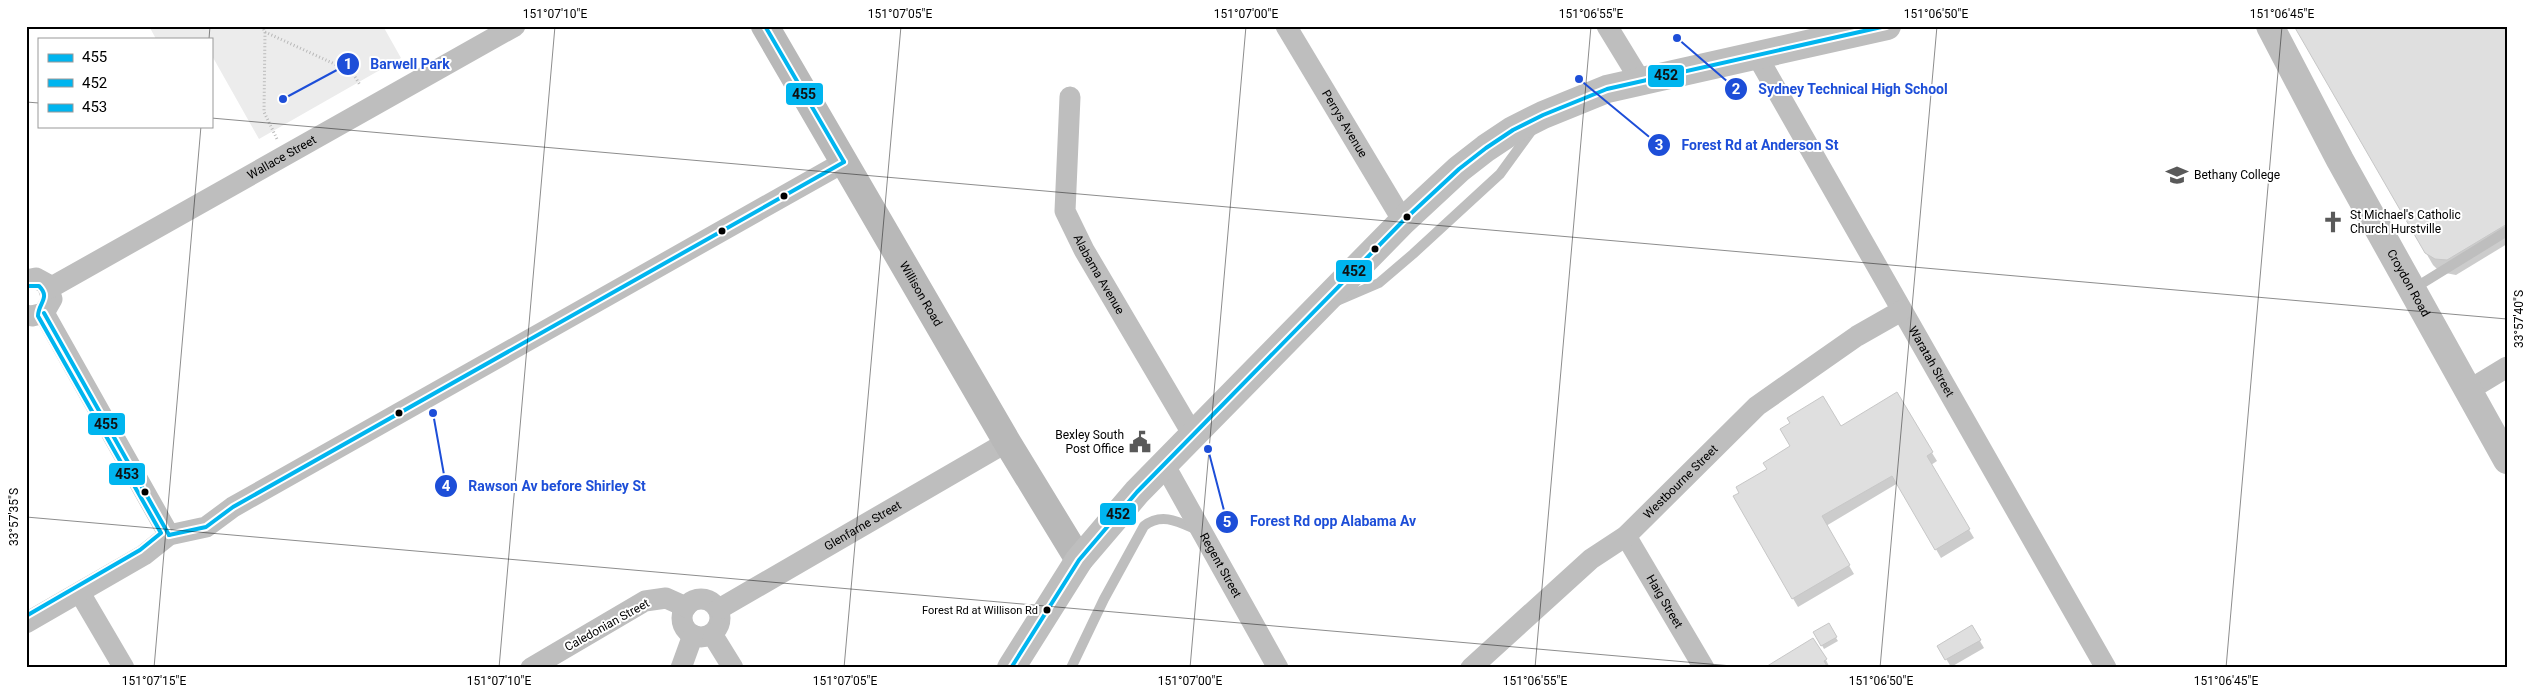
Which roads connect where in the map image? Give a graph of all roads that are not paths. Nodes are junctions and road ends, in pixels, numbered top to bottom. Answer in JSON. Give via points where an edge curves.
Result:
{"nodes":[{"id":1,"x":514,"y":26,"type":"edge"},
{"id":2,"x":765,"y":26,"type":"edge"},
{"id":3,"x":1286,"y":26,"type":"edge"},
{"id":4,"x":1607,"y":26,"type":"edge"},
{"id":5,"x":1887,"y":26,"type":"edge"},
{"id":6,"x":2270,"y":26,"type":"edge"},
{"id":7,"x":1756,"y":54,"type":"junction"},
{"id":8,"x":1640,"y":80,"type":"junction"},
{"id":9,"x":1070,"y":97,"type":"dead end"},
{"id":10,"x":1543,"y":114,"type":"junction"},
{"id":11,"x":844,"y":162,"type":"junction"},
{"id":12,"x":1403,"y":221,"type":"junction"},
{"id":13,"x":2507,"y":231,"type":"edge"},
{"id":14,"x":26,"y":280,"type":"edge"},
{"id":15,"x":50,"y":288,"type":"junction"},
{"id":16,"x":2413,"y":289,"type":"junction"},
{"id":17,"x":1901,"y":311,"type":"junction"},
{"id":18,"x":1313,"y":312,"type":"junction"},
{"id":19,"x":35,"y":314,"type":"edge"},
{"id":20,"x":2507,"y":368,"type":"edge"},
{"id":21,"x":2469,"y":390,"type":"junction"},
{"id":22,"x":1193,"y":435,"type":"junction"},
{"id":23,"x":1007,"y":442,"type":"junction"},
{"id":24,"x":2507,"y":460,"type":"edge"},
{"id":25,"x":1164,"y":464,"type":"junction"},
{"id":26,"x":1201,"y":531,"type":"junction"},
{"id":27,"x":169,"y":535,"type":"junction"},
{"id":28,"x":1626,"y":536,"type":"junction"},
{"id":29,"x":1080,"y":560,"type":"junction"},
{"id":30,"x":80,"y":593,"type":"junction"},
{"id":31,"x":686,"y":607,"type":"junction"},
{"id":32,"x":719,"y":609,"type":"junction"},
{"id":33,"x":26,"y":623,"type":"edge"},
{"id":34,"x":703,"y":634,"type":"junction"},
{"id":35,"x":124,"y":668,"type":"edge"},
{"id":36,"x":531,"y":668,"type":"edge"},
{"id":37,"x":680,"y":668,"type":"edge"},
{"id":38,"x":733,"y":668,"type":"edge"},
{"id":39,"x":1011,"y":668,"type":"edge"},
{"id":40,"x":1071,"y":668,"type":"edge"},
{"id":41,"x":1278,"y":668,"type":"edge"},
{"id":42,"x":1471,"y":668,"type":"edge"},
{"id":43,"x":1704,"y":668,"type":"edge"},
{"id":44,"x":2106,"y":668,"type":"edge"}],
"edges":[{"from":1,"to":15,"type":"street","name":"Wallace Street"},
{"from":2,"to":11,"type":"main road","name":"Willison Road"},
{"from":3,"to":12,"type":"street","name":"Perrys Avenue"},
{"from":4,"to":8,"type":"street"},
{"from":5,"to":7,"type":"main road"},
{"from":6,"to":16,"type":"main road","name":"Croydon Road"},
{"from":7,"to":8,"type":"main road"},
{"from":7,"to":17,"type":"street","name":"Waratah Street"},
{"from":8,"to":10,"type":"main road","via":[[1578,99]]},
{"from":9,"to":22,"type":"street","name":"Alabama Avenue","via":[[1065,211],[1084,250]]},
{"from":10,"to":12,"type":"main road","via":[[1486,148]]},
{"from":10,"to":18,"type":"lane","via":[[1500,174],[1413,254],[1379,283]]},
{"from":11,"to":23,"type":"main road","name":"Willison Road"},
{"from":11,"to":27,"type":"street","via":[[233,507],[206,527]]},
{"from":12,"to":18,"type":"main road"},
{"from":13,"to":16,"type":"lane"},
{"from":14,"to":15,"type":"street","via":[[36,278]]},
{"from":15,"to":19,"type":"street","via":[[52,299]]},
{"from":16,"to":21,"type":"main road","name":"Croydon Road"},
{"from":17,"to":28,"type":"street","name":"Westbourne Street","via":[[1857,336],[1757,406]]},
{"from":17,"to":44,"type":"street","name":"Waratah Street"},
{"from":18,"to":22,"type":"main road"},
{"from":19,"to":27,"type":"street"},
{"from":20,"to":21,"type":"street"},
{"from":21,"to":24,"type":"main road","name":"Croydon Road"},
{"from":22,"to":25,"type":"main road"},
{"from":23,"to":29,"type":"main road","name":"Willison Road"},
{"from":23,"to":32,"type":"street","name":"Glenfarne Street"},
{"from":25,"to":26,"type":"street","name":"Regent Street"},
{"from":25,"to":29,"type":"main road"},
{"from":26,"to":40,"type":"lane","via":[[1164,518],[1151,520],[1144,526]]},
{"from":26,"to":41,"type":"street","name":"Regent Street"},
{"from":27,"to":30,"type":"street","via":[[144,555]]},
{"from":28,"to":42,"type":"street","name":"Westbourne Street","via":[[1591,559]]},
{"from":28,"to":43,"type":"street","name":"Haig Street"},
{"from":29,"to":39,"type":"main road"},
{"from":30,"to":33,"type":"street"},
{"from":30,"to":35,"type":"street"},
{"from":31,"to":32,"type":"street","via":[[696,599],[703,599]]},
{"from":31,"to":34,"type":"street","via":[[682,619],[684,626]]},
{"from":31,"to":36,"type":"street","name":"Caledonian Street","via":[[666,598],[645,602]]},
{"from":32,"to":34,"type":"street","via":[[720,623]]},
{"from":34,"to":37,"type":"street"},
{"from":34,"to":38,"type":"street"}]}
